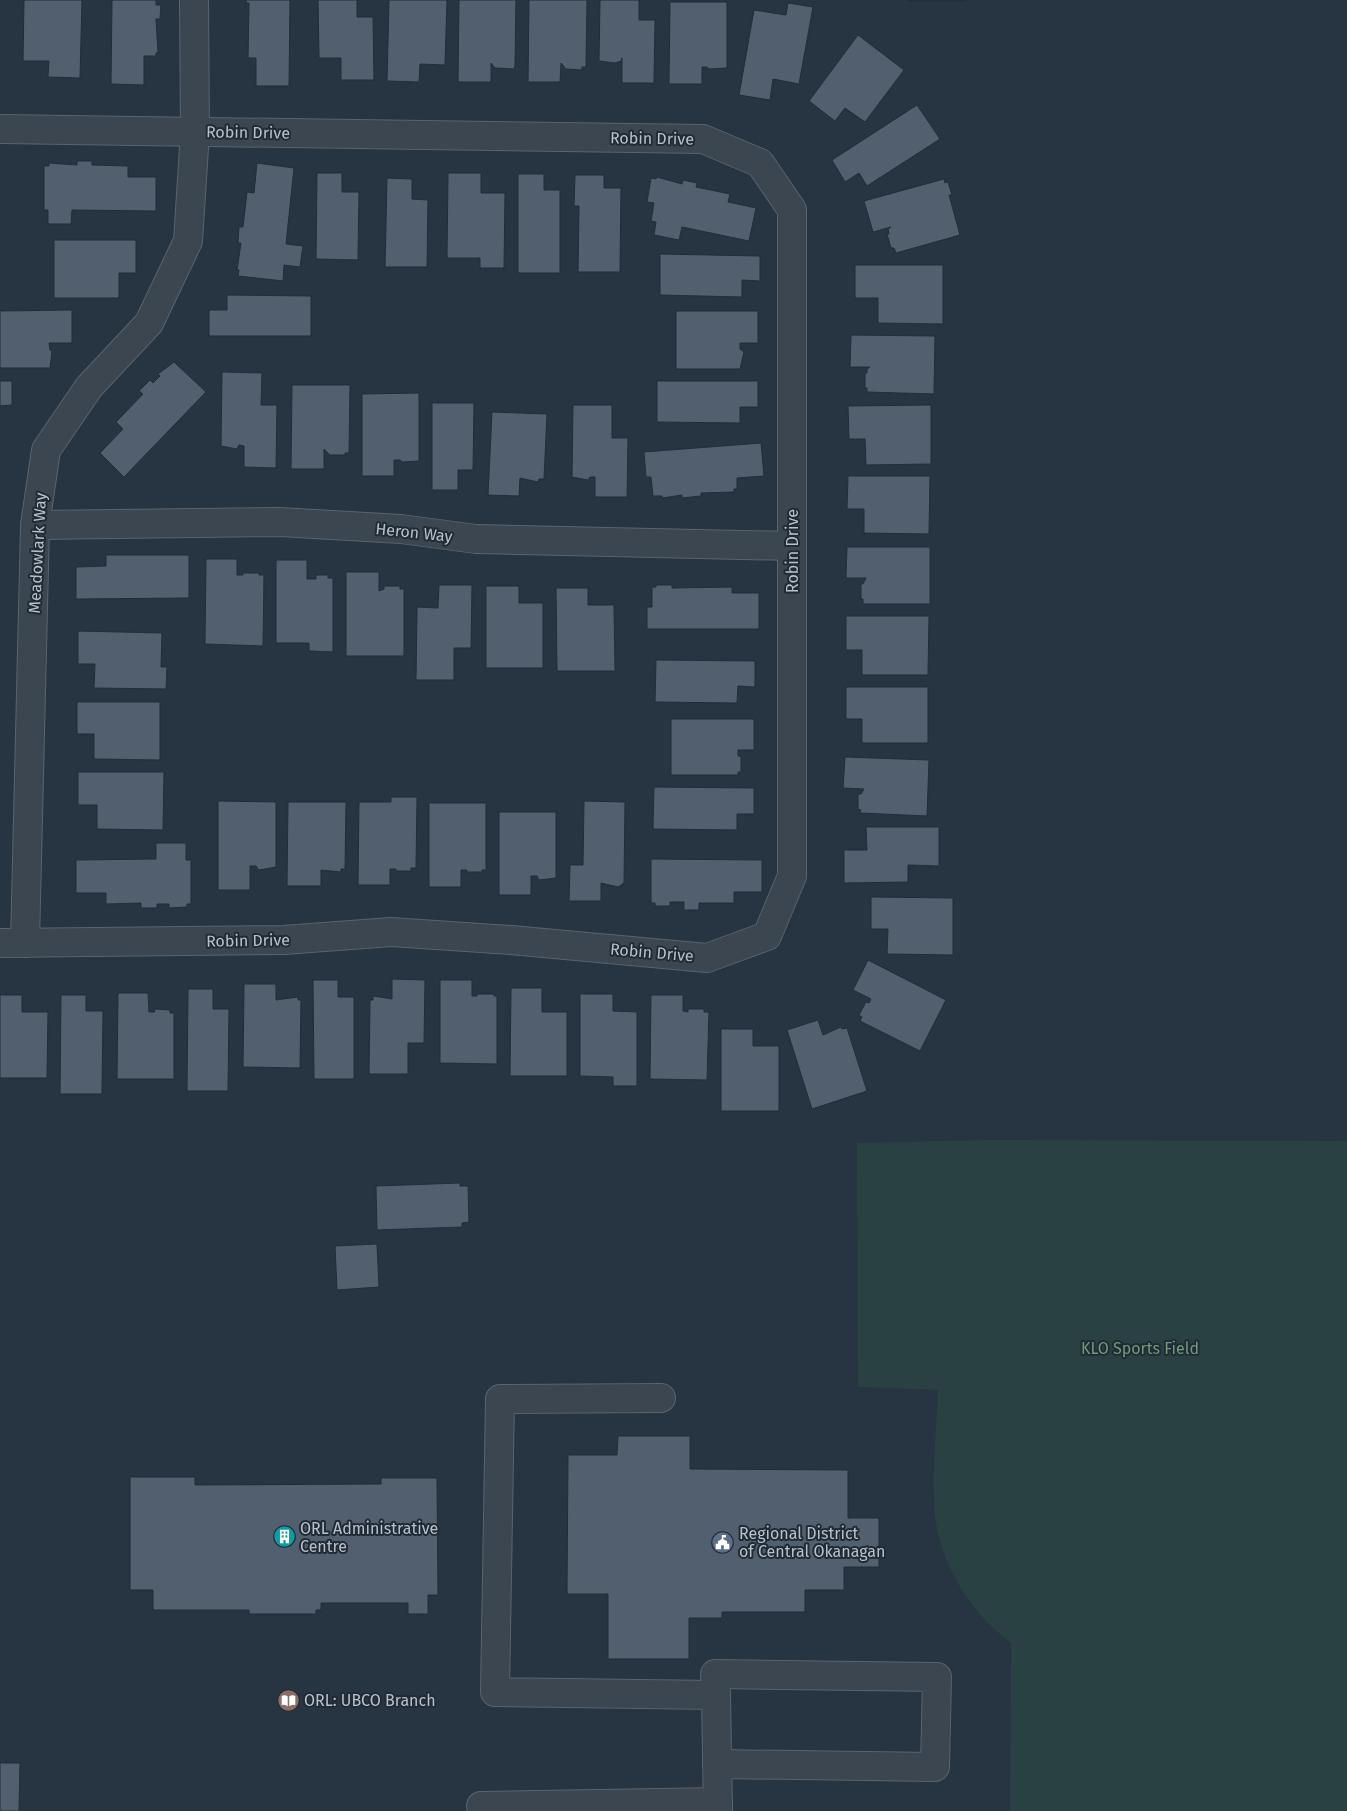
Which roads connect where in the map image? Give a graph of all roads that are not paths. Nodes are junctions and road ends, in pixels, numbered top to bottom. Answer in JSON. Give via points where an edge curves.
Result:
{"nodes":[{"id":1,"x":194,"y":0,"type":"edge"},
{"id":2,"x":0,"y":129,"type":"edge"},
{"id":3,"x":195,"y":132,"type":"junction"},
{"id":4,"x":35,"y":525,"type":"junction"},
{"id":5,"x":792,"y":546,"type":"junction"},
{"id":6,"x":12,"y":943,"type":"edge"},
{"id":7,"x":661,"y":1398,"type":"dead end"},
{"id":8,"x":716,"y":1695,"type":"junction"},
{"id":9,"x":717,"y":1764,"type":"junction"},
{"id":10,"x":481,"y":1806,"type":"dead end"},
{"id":11,"x":718,"y":1806,"type":"edge"}],
"edges":[{"from":1,"to":3,"type":"street","name":"Meadowlark Way"},
{"from":2,"to":3,"type":"street","name":"Robin Drive"},
{"from":3,"to":4,"type":"street","name":"Meadowlark Way","via":[[188,241],[149,323],[89,387],[46,450]]},
{"from":3,"to":5,"type":"street","name":"Robin Drive","via":[[703,139],[760,163],[792,210]]},
{"from":4,"to":5,"type":"street","name":"Heron Way","via":[[280,522],[401,529],[476,539]]},
{"from":4,"to":6,"type":"street","name":"Meadowlark Way"},
{"from":5,"to":6,"type":"street","name":"Robin Drive","via":[[792,876],[767,936],[707,958],[391,932],[284,940]]},
{"from":7,"to":8,"type":"street","via":[[500,1399],[495,1692]]},
{"from":8,"to":9,"type":"street"},
{"from":8,"to":9,"type":"street","via":[[715,1674],[937,1677],[934,1767]]},
{"from":9,"to":11,"type":"street"},
{"from":10,"to":11,"type":"street"}]}
